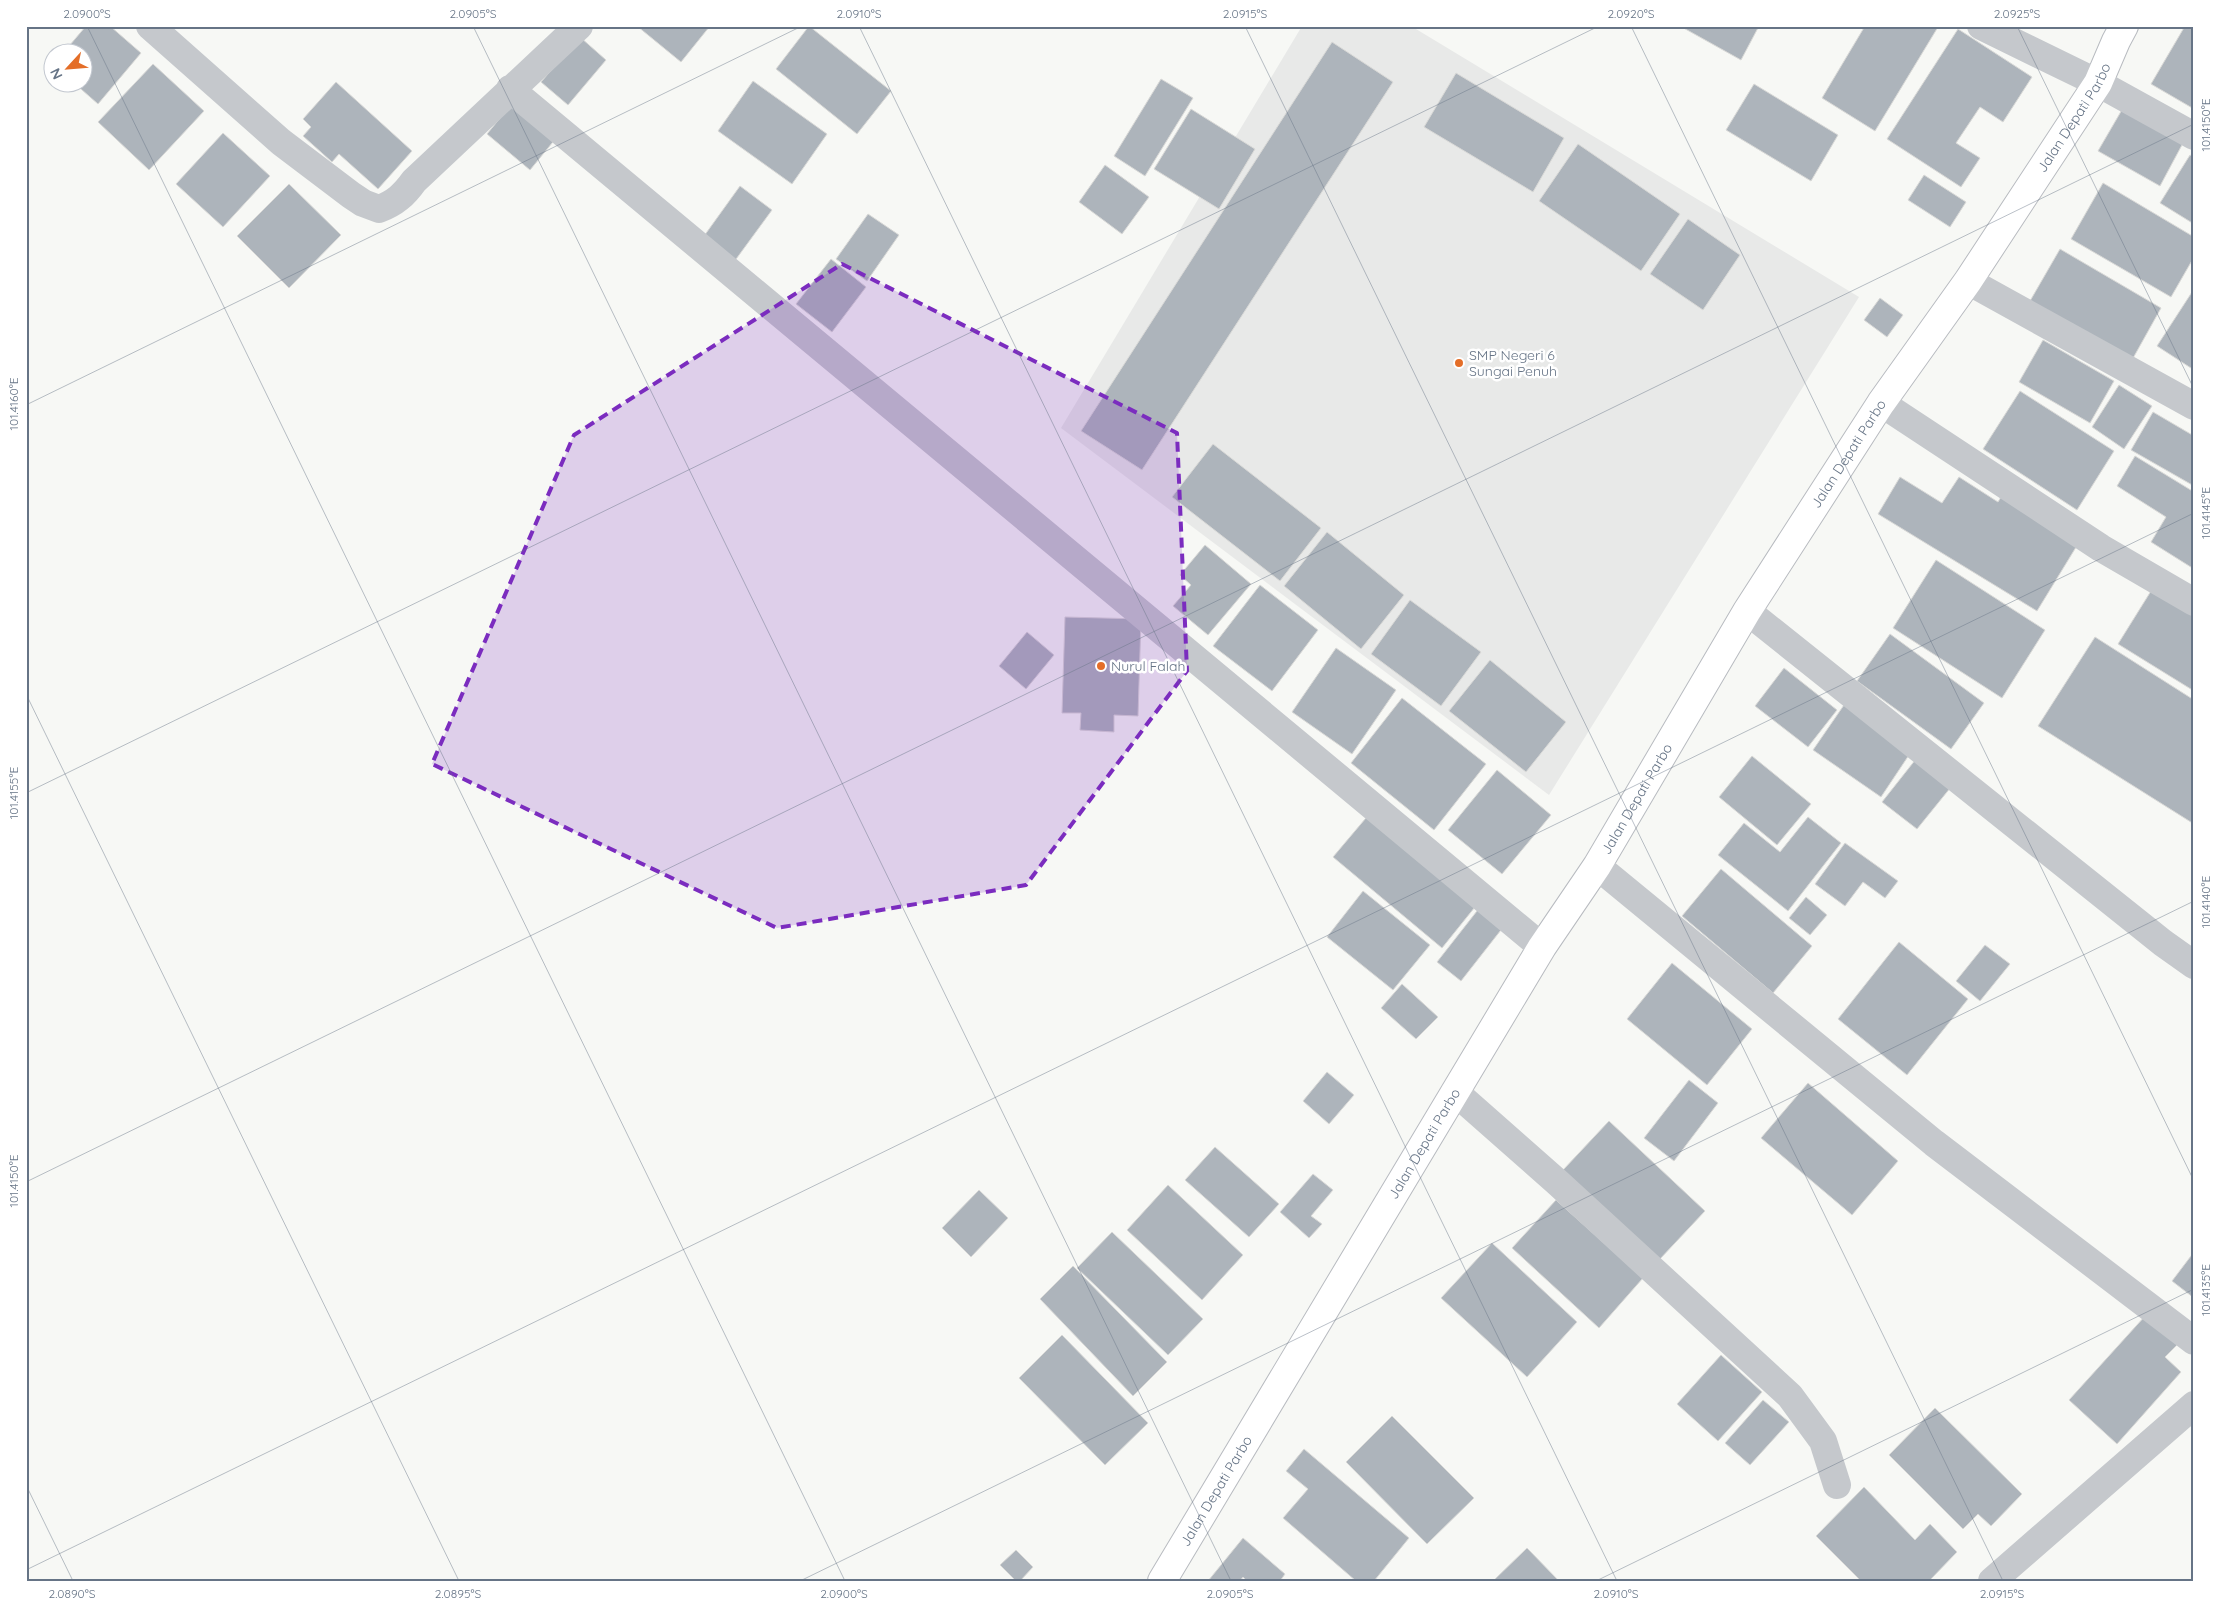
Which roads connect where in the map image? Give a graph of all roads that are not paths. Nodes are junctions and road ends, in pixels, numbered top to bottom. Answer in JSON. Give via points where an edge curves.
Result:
{"nodes":[{"id":1,"x":150,"y":26,"type":"edge"},
{"id":2,"x":578,"y":26,"type":"edge"},
{"id":3,"x":1981,"y":26,"type":"edge"},
{"id":4,"x":2120,"y":33,"type":"edge"},
{"id":5,"x":2098,"y":83,"type":"junction"},
{"id":6,"x":510,"y":89,"type":"junction"},
{"id":7,"x":2194,"y":136,"type":"edge"},
{"id":8,"x":1968,"y":281,"type":"junction"},
{"id":9,"x":1881,"y":404,"type":"junction"},
{"id":10,"x":2194,"y":406,"type":"edge"},
{"id":11,"x":2194,"y":602,"type":"edge"},
{"id":12,"x":1747,"y":611,"type":"junction"},
{"id":13,"x":1597,"y":866,"type":"junction"},
{"id":14,"x":1542,"y":947,"type":"junction"},
{"id":15,"x":2194,"y":965,"type":"edge"},
{"id":16,"x":1455,"y":1092,"type":"junction"},
{"id":17,"x":2194,"y":1341,"type":"edge"},
{"id":18,"x":2194,"y":1405,"type":"edge"},
{"id":19,"x":1837,"y":1485,"type":"dead end"},
{"id":20,"x":1162,"y":1581,"type":"edge"},
{"id":21,"x":1992,"y":1581,"type":"edge"}],
"edges":[{"from":1,"to":6,"type":"street","via":[[281,142],[363,203],[379,209],[405,194]]},
{"from":2,"to":6,"type":"street"},
{"from":3,"to":5,"type":"street"},
{"from":4,"to":5,"type":"main road","name":"Jalan Depati Parbo"},
{"from":5,"to":7,"type":"street"},
{"from":5,"to":8,"type":"main road","name":"Jalan Depati Parbo"},
{"from":6,"to":14,"type":"street"},
{"from":8,"to":9,"type":"main road","name":"Jalan Depati Parbo"},
{"from":8,"to":10,"type":"street"},
{"from":9,"to":11,"type":"street","via":[[2101,548]]},
{"from":9,"to":12,"type":"main road","name":"Jalan Depati Parbo"},
{"from":12,"to":13,"type":"main road","name":"Jalan Depati Parbo"},
{"from":12,"to":15,"type":"street"},
{"from":13,"to":14,"type":"main road","name":"Jalan Depati Parbo"},
{"from":13,"to":17,"type":"street","via":[[1934,1144]]},
{"from":14,"to":16,"type":"main road","name":"Jalan Depati Parbo"},
{"from":16,"to":19,"type":"street","via":[[1790,1396],[1823,1440]]},
{"from":16,"to":20,"type":"main road","name":"Jalan Depati Parbo"},
{"from":18,"to":21,"type":"street"}]}
